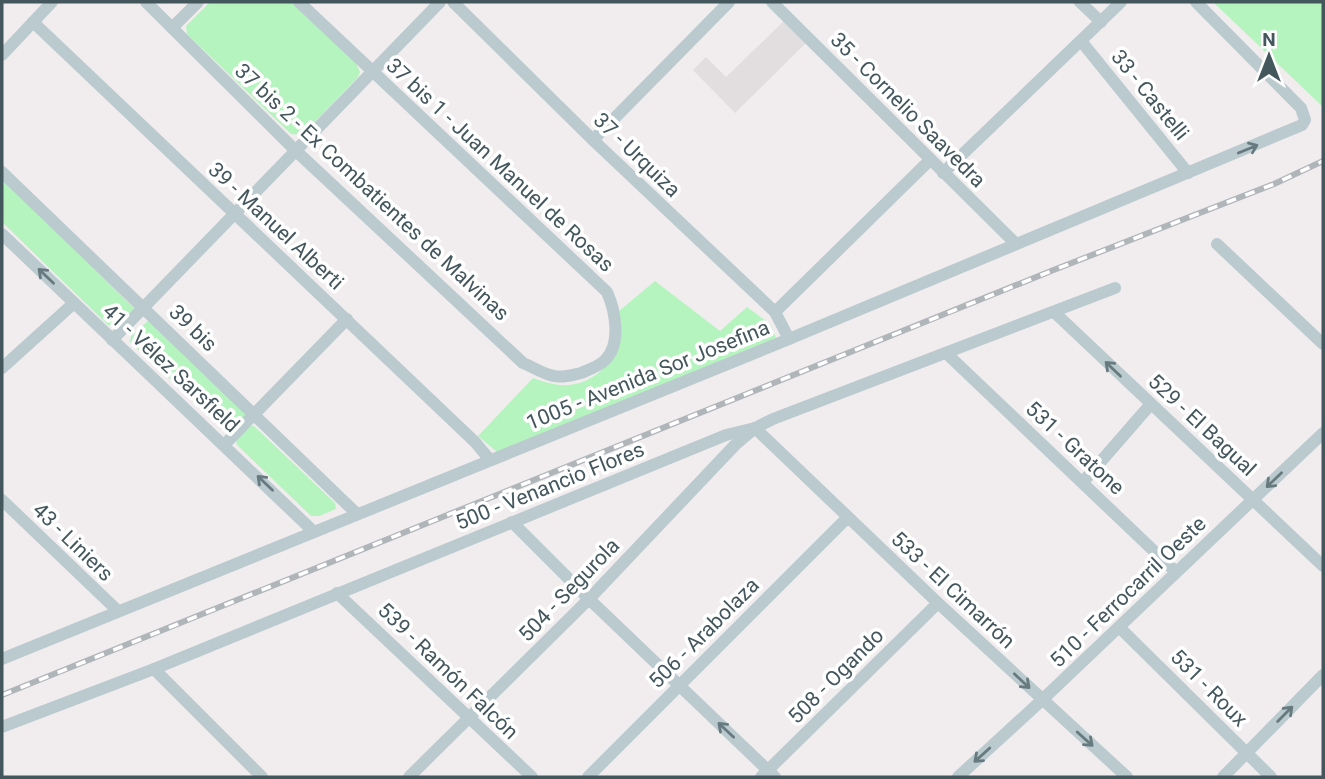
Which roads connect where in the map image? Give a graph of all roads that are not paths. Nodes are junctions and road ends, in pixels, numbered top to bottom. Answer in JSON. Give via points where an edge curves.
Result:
{"nodes":[{"id":1,"x":52,"y":2,"type":"edge"},
{"id":2,"x":146,"y":2,"type":"edge"},
{"id":3,"x":198,"y":2,"type":"edge"},
{"id":4,"x":299,"y":2,"type":"edge"},
{"id":5,"x":440,"y":2,"type":"edge"},
{"id":6,"x":453,"y":2,"type":"edge"},
{"id":7,"x":729,"y":2,"type":"edge"},
{"id":8,"x":772,"y":2,"type":"edge"},
{"id":9,"x":1080,"y":2,"type":"edge"},
{"id":10,"x":1121,"y":2,"type":"edge"},
{"id":11,"x":1196,"y":2,"type":"edge"},
{"id":12,"x":33,"y":22,"type":"junction"},
{"id":13,"x":1101,"y":22,"type":"junction"},
{"id":14,"x":172,"y":28,"type":"junction"},
{"id":15,"x":1082,"y":41,"type":"junction"},
{"id":16,"x":2,"y":55,"type":"edge"},
{"id":17,"x":372,"y":70,"type":"junction"},
{"id":18,"x":593,"y":140,"type":"junction"},
{"id":19,"x":295,"y":150,"type":"junction"},
{"id":20,"x":930,"y":160,"type":"junction"},
{"id":21,"x":2,"y":172,"type":"edge"},
{"id":22,"x":943,"y":173,"type":"junction"},
{"id":23,"x":1188,"y":173,"type":"junction"},
{"id":24,"x":235,"y":214,"type":"junction"},
{"id":25,"x":2,"y":234,"type":"edge"},
{"id":26,"x":1016,"y":244,"type":"junction"},
{"id":27,"x":1217,"y":244,"type":"dead end"},
{"id":28,"x":1115,"y":288,"type":"dead end"},
{"id":29,"x":74,"y":303,"type":"junction"},
{"id":30,"x":145,"y":309,"type":"junction"},
{"id":31,"x":775,"y":312,"type":"junction"},
{"id":32,"x":1054,"y":312,"type":"junction"},
{"id":33,"x":347,"y":319,"type":"junction"},
{"id":34,"x":789,"y":339,"type":"junction"},
{"id":35,"x":112,"y":340,"type":"junction"},
{"id":36,"x":1323,"y":344,"type":"edge"},
{"id":37,"x":946,"y":353,"type":"junction"},
{"id":38,"x":2,"y":368,"type":"edge"},
{"id":39,"x":588,"y":370,"type":"joint"},
{"id":40,"x":1150,"y":405,"type":"junction"},
{"id":41,"x":256,"y":415,"type":"junction"},
{"id":42,"x":755,"y":428,"type":"junction"},
{"id":43,"x":1323,"y":433,"type":"edge"},
{"id":44,"x":225,"y":444,"type":"junction"},
{"id":45,"x":490,"y":460,"type":"junction"},
{"id":46,"x":1083,"y":482,"type":"junction"},
{"id":47,"x":1254,"y":499,"type":"junction"},
{"id":48,"x":2,"y":500,"type":"edge"},
{"id":49,"x":356,"y":513,"type":"junction"},
{"id":50,"x":848,"y":517,"type":"junction"},
{"id":51,"x":512,"y":522,"type":"junction"},
{"id":52,"x":313,"y":531,"type":"junction"},
{"id":53,"x":1323,"y":566,"type":"edge"},
{"id":54,"x":1176,"y":572,"type":"junction"},
{"id":55,"x":337,"y":593,"type":"junction"},
{"id":56,"x":589,"y":599,"type":"junction"},
{"id":57,"x":938,"y":603,"type":"junction"},
{"id":58,"x":118,"y":611,"type":"junction"},
{"id":59,"x":1119,"y":627,"type":"junction"},
{"id":60,"x":2,"y":659,"type":"edge"},
{"id":61,"x":155,"y":669,"type":"junction"},
{"id":62,"x":1323,"y":675,"type":"edge"},
{"id":63,"x":679,"y":686,"type":"junction"},
{"id":64,"x":1042,"y":700,"type":"junction"},
{"id":65,"x":468,"y":718,"type":"junction"},
{"id":66,"x":2,"y":727,"type":"edge"},
{"id":67,"x":1246,"y":753,"type":"junction"},
{"id":68,"x":768,"y":775,"type":"edge"},
{"id":69,"x":262,"y":777,"type":"edge"},
{"id":70,"x":409,"y":777,"type":"edge"},
{"id":71,"x":532,"y":777,"type":"edge"},
{"id":72,"x":588,"y":777,"type":"edge"},
{"id":73,"x":958,"y":777,"type":"edge"},
{"id":74,"x":1127,"y":777,"type":"edge"},
{"id":75,"x":1223,"y":777,"type":"edge"},
{"id":76,"x":1271,"y":777,"type":"edge"}],
"edges":[{"from":1,"to":12,"type":"street"},
{"from":2,"to":14,"type":"street","name":"37 bis 2 - Ex Combatientes de Malvinas"},
{"from":3,"to":14,"type":"street"},
{"from":4,"to":17,"type":"street","name":"37 bis 1 - Juan Manuel de Rosas"},
{"from":5,"to":17,"type":"street"},
{"from":6,"to":18,"type":"street","name":"37 - Urquiza"},
{"from":7,"to":18,"type":"street"},
{"from":8,"to":20,"type":"street","name":"35 - Cornelio Saavedra"},
{"from":9,"to":13,"type":"street"},
{"from":10,"to":13,"type":"street"},
{"from":23,"to":11,"type":"street","name":"1005 - Avenida Sor Josefina","one_way":true,"via":[[1294,130],[1305,120],[1301,107]]},
{"from":12,"to":16,"type":"street"},
{"from":12,"to":24,"type":"street","name":"39 - Manuel Alberti"},
{"from":13,"to":15,"type":"street"},
{"from":14,"to":19,"type":"street","name":"37 bis 2 - Ex Combatientes de Malvinas"},
{"from":15,"to":22,"type":"street"},
{"from":15,"to":23,"type":"street","name":"33 - Castelli"},
{"from":17,"to":19,"type":"street"},
{"from":17,"to":39,"type":"street","name":"37 bis 1 - Juan Manuel de Rosas","via":[[607,292],[616,323],[612,348],[606,360]]},
{"from":18,"to":31,"type":"street","name":"37 - Urquiza"},
{"from":19,"to":24,"type":"street"},
{"from":19,"to":39,"type":"street","name":"37 bis 2 - Ex Combatientes de Malvinas","via":[[523,363],[554,376]]},
{"from":20,"to":22,"type":"street","name":"35 - Cornelio Saavedra"},
{"from":20,"to":31,"type":"street"},
{"from":21,"to":30,"type":"street","name":"39 bis"},
{"from":22,"to":26,"type":"street","name":"35 - Cornelio Saavedra"},
{"from":23,"to":26,"type":"street","name":"1005 - Avenida Sor Josefina"},
{"from":24,"to":30,"type":"street"},
{"from":24,"to":33,"type":"street","name":"39 - Manuel Alberti"},
{"from":29,"to":25,"type":"street","name":"41 - Vélez Sarsfield","one_way":true},
{"from":26,"to":34,"type":"street","name":"1005 - Avenida Sor Josefina"},
{"from":27,"to":36,"type":"street"},
{"from":28,"to":32,"type":"street","name":"500 - Venancio Flores"},
{"from":29,"to":35,"type":"street","name":"41 - Vélez Sarsfield"},
{"from":29,"to":38,"type":"street"},
{"from":30,"to":35,"type":"street"},
{"from":30,"to":41,"type":"street","name":"39 bis"},
{"from":31,"to":34,"type":"street","name":"37 - Urquiza"},
{"from":32,"to":37,"type":"street","name":"500 - Venancio Flores"},
{"from":40,"to":32,"type":"street","name":"529 - El Bagual","one_way":true},
{"from":33,"to":41,"type":"street"},
{"from":33,"to":45,"type":"street","name":"39 - Manuel Alberti"},
{"from":34,"to":45,"type":"street","name":"1005 - Avenida Sor Josefina"},
{"from":35,"to":44,"type":"street","name":"41 - Vélez Sarsfield"},
{"from":37,"to":42,"type":"street","name":"500 - Venancio Flores"},
{"from":37,"to":46,"type":"street","name":"531 - Gratone"},
{"from":40,"to":46,"type":"street"},
{"from":40,"to":47,"type":"street","name":"529 - El Bagual"},
{"from":41,"to":44,"type":"street"},
{"from":41,"to":49,"type":"street","name":"39 bis"},
{"from":42,"to":50,"type":"street","name":"533 - El Cimarrón"},
{"from":42,"to":51,"type":"street","name":"500 - Venancio Flores","via":[[726,435]]},
{"from":42,"to":56,"type":"street","name":"504 - Segurola"},
{"from":43,"to":47,"type":"street","name":"510 - Ferrocarril Oeste","one_way":true},
{"from":52,"to":44,"type":"street","name":"41 - Vélez Sarsfield","one_way":true},
{"from":45,"to":49,"type":"street","name":"1005 - Avenida Sor Josefina"},
{"from":46,"to":54,"type":"street","name":"531 - Gratone"},
{"from":47,"to":53,"type":"street","name":"529 - El Bagual"},
{"from":47,"to":54,"type":"street","name":"510 - Ferrocarril Oeste"},
{"from":48,"to":58,"type":"street","name":"43 - Liniers"},
{"from":49,"to":52,"type":"street","name":"1005 - Avenida Sor Josefina"},
{"from":50,"to":57,"type":"street","name":"533 - El Cimarrón"},
{"from":50,"to":63,"type":"street","name":"506 - Arabolaza"},
{"from":51,"to":55,"type":"street","name":"500 - Venancio Flores"},
{"from":51,"to":56,"type":"street"},
{"from":52,"to":58,"type":"street","name":"1005 - Avenida Sor Josefina"},
{"from":54,"to":59,"type":"street","name":"510 - Ferrocarril Oeste"},
{"from":55,"to":61,"type":"street","name":"500 - Venancio Flores"},
{"from":55,"to":65,"type":"street","name":"539 - Ramón Falcón"},
{"from":56,"to":63,"type":"street"},
{"from":56,"to":65,"type":"street","name":"504 - Segurola"},
{"from":57,"to":64,"type":"street","name":"533 - El Cimarrón","one_way":true},
{"from":57,"to":68,"type":"street","name":"508 - Ogando"},
{"from":58,"to":60,"type":"street","name":"1005 - Avenida Sor Josefina"},
{"from":59,"to":64,"type":"street","name":"510 - Ferrocarril Oeste"},
{"from":59,"to":67,"type":"street","name":"531 - Roux"},
{"from":61,"to":66,"type":"street","name":"500 - Venancio Flores"},
{"from":61,"to":69,"type":"street"},
{"from":67,"to":62,"type":"street","one_way":true},
{"from":68,"to":63,"type":"street","one_way":true},
{"from":63,"to":72,"type":"street","name":"506 - Arabolaza"},
{"from":64,"to":73,"type":"street","name":"510 - Ferrocarril Oeste","one_way":true},
{"from":64,"to":74,"type":"street","name":"533 - El Cimarrón","one_way":true},
{"from":65,"to":70,"type":"street","name":"504 - Segurola"},
{"from":65,"to":71,"type":"street","name":"539 - Ramón Falcón"},
{"from":67,"to":75,"type":"street"},
{"from":67,"to":76,"type":"street","name":"531 - Roux"}]}
